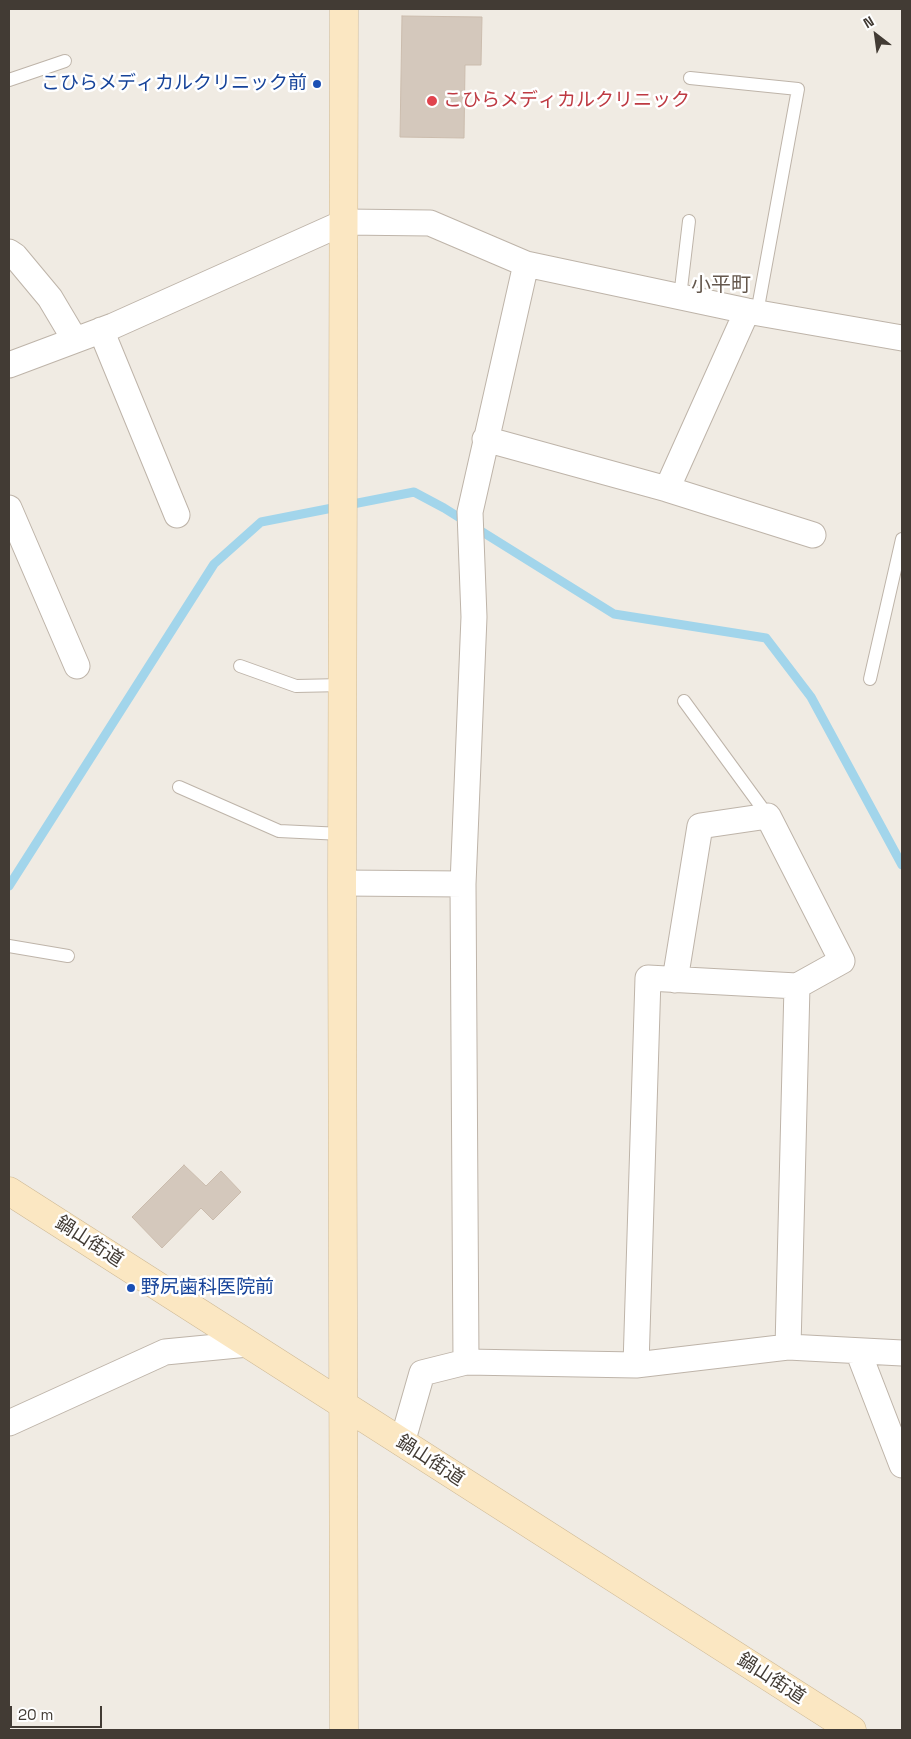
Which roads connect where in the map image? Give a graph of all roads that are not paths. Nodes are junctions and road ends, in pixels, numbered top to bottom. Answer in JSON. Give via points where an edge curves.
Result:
{"nodes":[{"id":1,"x":344,"y":9,"type":"edge"},
{"id":2,"x":65,"y":61,"type":"dead end"},
{"id":3,"x":690,"y":78,"type":"dead end"},
{"id":4,"x":9,"y":80,"type":"edge"},
{"id":5,"x":689,"y":221,"type":"dead end"},
{"id":6,"x":345,"y":222,"type":"junction"},
{"id":7,"x":9,"y":252,"type":"edge"},
{"id":8,"x":526,"y":264,"type":"junction"},
{"id":9,"x":680,"y":297,"type":"junction"},
{"id":10,"x":752,"y":312,"type":"junction"},
{"id":11,"x":101,"y":330,"type":"junction"},
{"id":12,"x":902,"y":338,"type":"edge"},
{"id":13,"x":76,"y":340,"type":"junction"},
{"id":14,"x":9,"y":365,"type":"edge"},
{"id":15,"x":485,"y":439,"type":"junction"},
{"id":16,"x":666,"y":489,"type":"junction"},
{"id":17,"x":9,"y":508,"type":"edge"},
{"id":18,"x":177,"y":516,"type":"dead end"},
{"id":19,"x":813,"y":535,"type":"dead end"},
{"id":20,"x":902,"y":539,"type":"edge"},
{"id":21,"x":77,"y":666,"type":"dead end"},
{"id":22,"x":240,"y":666,"type":"dead end"},
{"id":23,"x":870,"y":679,"type":"dead end"},
{"id":24,"x":342,"y":685,"type":"junction"},
{"id":25,"x":684,"y":701,"type":"dead end"},
{"id":26,"x":179,"y":787,"type":"dead end"},
{"id":27,"x":768,"y":816,"type":"junction"},
{"id":28,"x":342,"y":834,"type":"junction"},
{"id":29,"x":342,"y":883,"type":"junction"},
{"id":30,"x":463,"y":884,"type":"junction"},
{"id":31,"x":9,"y":946,"type":"edge"},
{"id":32,"x":68,"y":956,"type":"dead end"},
{"id":33,"x":675,"y":980,"type":"junction"},
{"id":34,"x":797,"y":986,"type":"junction"},
{"id":35,"x":9,"y":1191,"type":"edge"},
{"id":36,"x":248,"y":1344,"type":"junction"},
{"id":37,"x":788,"y":1347,"type":"junction"},
{"id":38,"x":858,"y":1351,"type":"junction"},
{"id":39,"x":902,"y":1353,"type":"edge"},
{"id":40,"x":466,"y":1362,"type":"junction"},
{"id":41,"x":636,"y":1365,"type":"junction"},
{"id":42,"x":344,"y":1406,"type":"junction"},
{"id":43,"x":9,"y":1423,"type":"edge"},
{"id":44,"x":402,"y":1443,"type":"junction"},
{"id":45,"x":902,"y":1465,"type":"edge"},
{"id":46,"x":344,"y":1730,"type":"edge"},
{"id":47,"x":852,"y":1730,"type":"edge"}],
"edges":[{"from":1,"to":6,"type":"street"},
{"from":2,"to":4,"type":"lane"},
{"from":3,"to":10,"type":"lane","via":[[798,89]]},
{"from":5,"to":9,"type":"lane"},
{"from":6,"to":8,"type":"street","via":[[430,223]]},
{"from":6,"to":11,"type":"street"},
{"from":6,"to":24,"type":"street"},
{"from":7,"to":13,"type":"street","via":[[50,298]]},
{"from":8,"to":9,"type":"street"},
{"from":8,"to":15,"type":"street"},
{"from":9,"to":10,"type":"street"},
{"from":10,"to":12,"type":"street"},
{"from":10,"to":16,"type":"street"},
{"from":11,"to":13,"type":"street"},
{"from":11,"to":18,"type":"street"},
{"from":13,"to":14,"type":"street"},
{"from":15,"to":16,"type":"street"},
{"from":15,"to":30,"type":"street","via":[[470,512],[474,617]]},
{"from":16,"to":19,"type":"street"},
{"from":17,"to":21,"type":"street"},
{"from":20,"to":23,"type":"lane"},
{"from":22,"to":24,"type":"lane","via":[[296,686]]},
{"from":24,"to":28,"type":"street"},
{"from":25,"to":27,"type":"lane"},
{"from":26,"to":28,"type":"lane","via":[[279,832]]},
{"from":27,"to":33,"type":"street","via":[[700,826]]},
{"from":27,"to":34,"type":"street","via":[[842,961]]},
{"from":28,"to":29,"type":"street"},
{"from":29,"to":30,"type":"street"},
{"from":29,"to":42,"type":"street"},
{"from":30,"to":40,"type":"street"},
{"from":31,"to":32,"type":"lane"},
{"from":33,"to":34,"type":"street"},
{"from":33,"to":41,"type":"street","via":[[648,978]]},
{"from":34,"to":37,"type":"street"},
{"from":35,"to":36,"type":"street","name":"鍋山街道"},
{"from":36,"to":42,"type":"street","name":"鍋山街道"},
{"from":36,"to":43,"type":"street","via":[[165,1352]]},
{"from":37,"to":38,"type":"street"},
{"from":37,"to":41,"type":"street"},
{"from":38,"to":39,"type":"street"},
{"from":38,"to":45,"type":"street"},
{"from":40,"to":41,"type":"street"},
{"from":40,"to":44,"type":"street","via":[[422,1373]]},
{"from":42,"to":44,"type":"street","name":"鍋山街道"},
{"from":42,"to":46,"type":"street"},
{"from":44,"to":47,"type":"street","name":"鍋山街道"}]}
